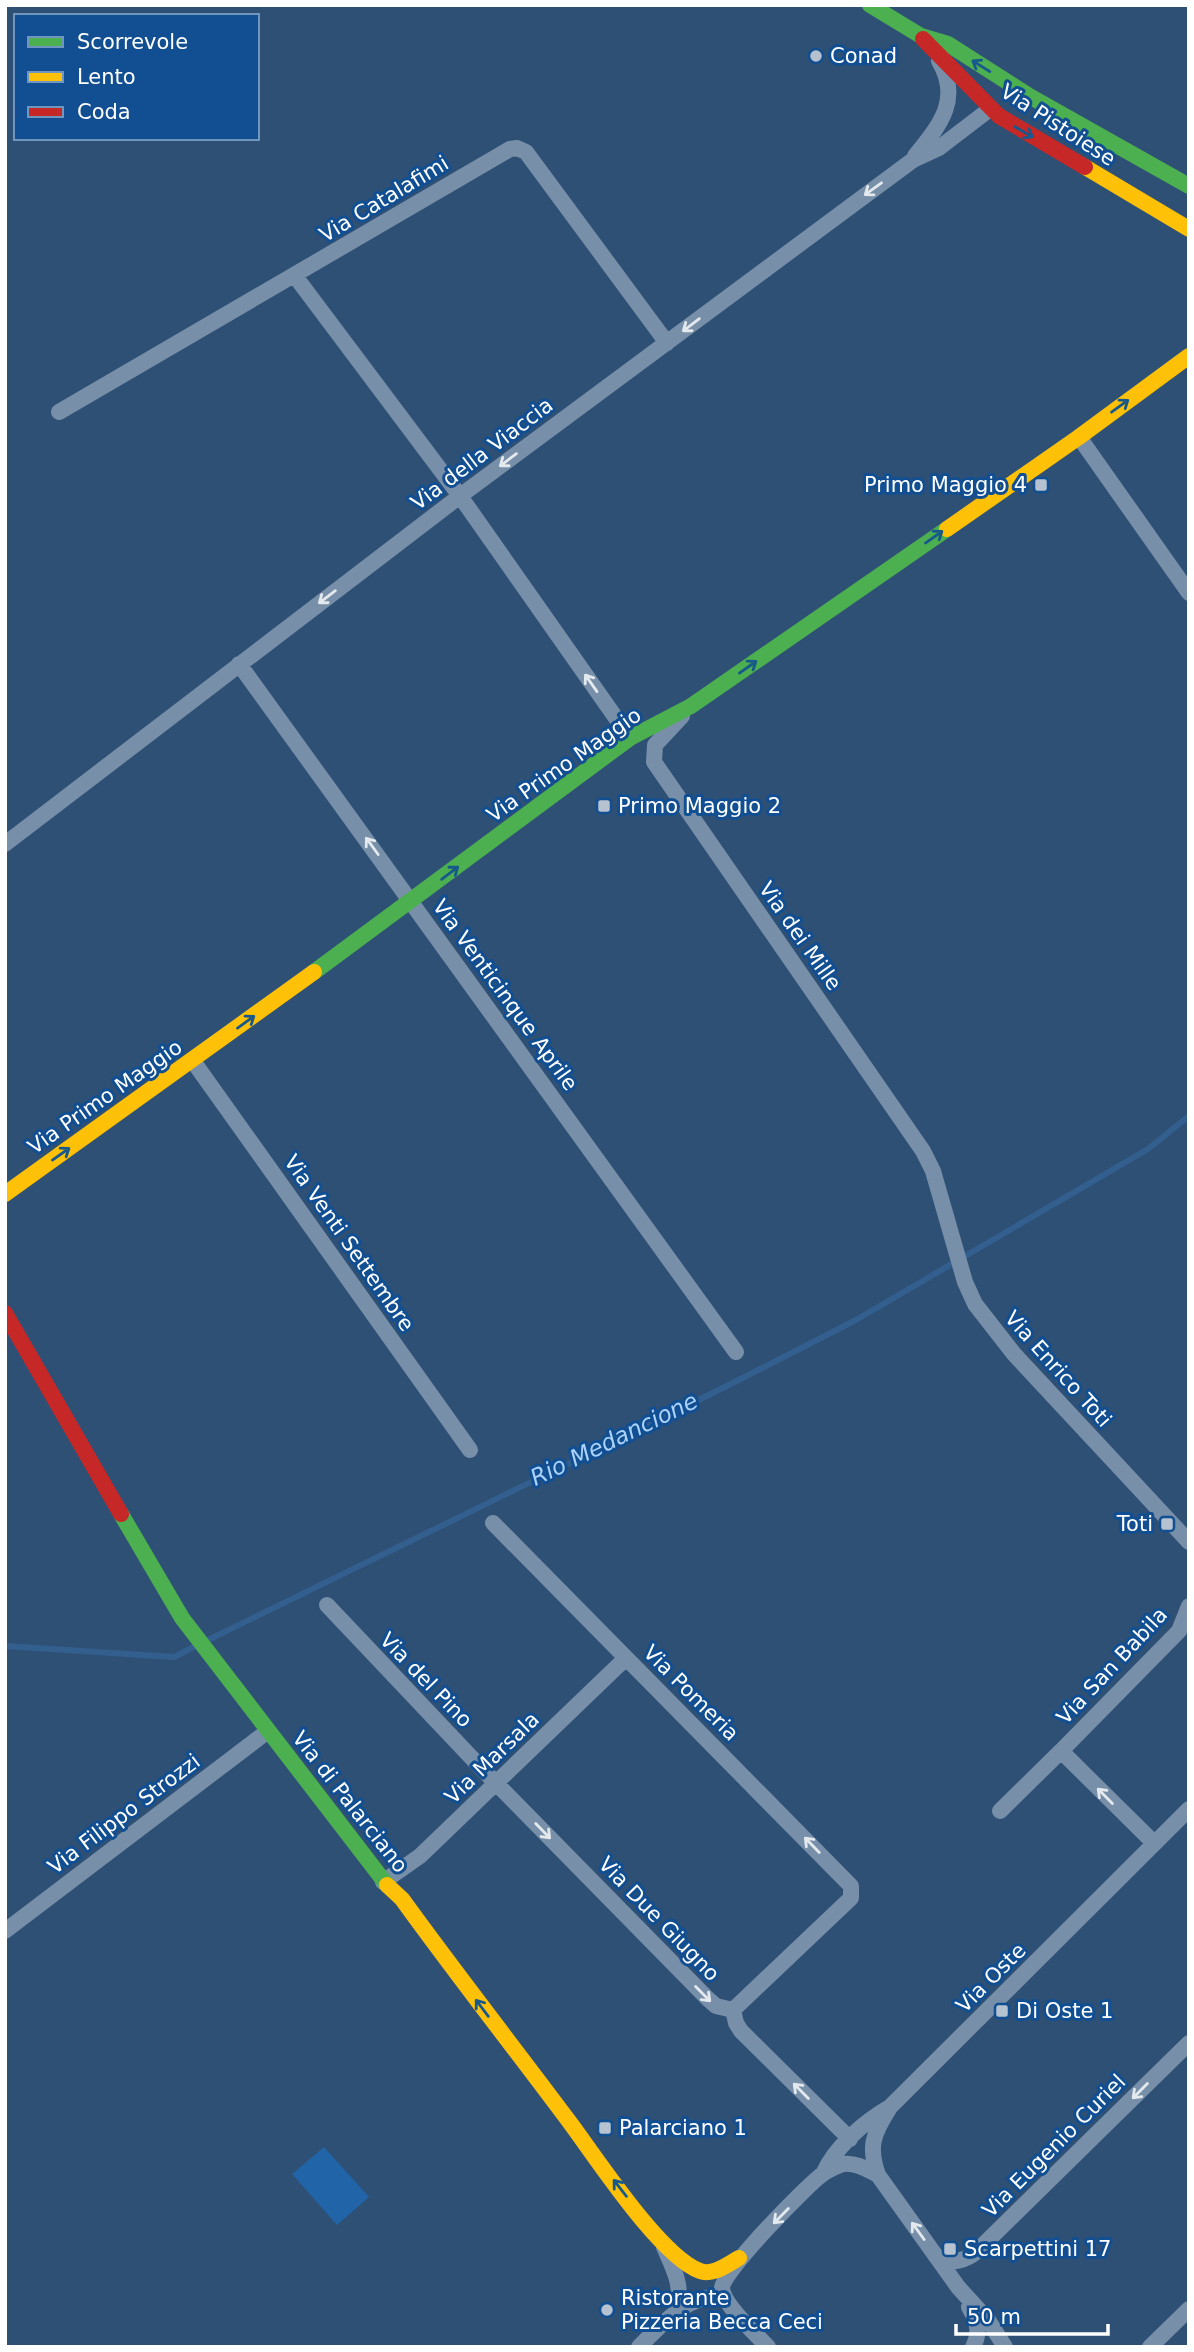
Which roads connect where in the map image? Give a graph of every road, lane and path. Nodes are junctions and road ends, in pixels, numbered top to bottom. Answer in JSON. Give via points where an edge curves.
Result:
{"nodes":[{"id":1,"x":870,"y":5,"type":"edge"},
{"id":2,"x":921,"y":36,"type":"junction"},
{"id":3,"x":1031,"y":97,"type":"junction"},
{"id":4,"x":990,"y":109,"type":"junction"},
{"id":5,"x":913,"y":160,"type":"junction"},
{"id":6,"x":1189,"y":186,"type":"edge"},
{"id":7,"x":1189,"y":229,"type":"edge"},
{"id":8,"x":295,"y":276,"type":"junction"},
{"id":9,"x":667,"y":343,"type":"junction"},
{"id":10,"x":1189,"y":356,"type":"edge"},
{"id":11,"x":58,"y":412,"type":"dead end"},
{"id":12,"x":1079,"y":437,"type":"junction"},
{"id":13,"x":460,"y":496,"type":"junction"},
{"id":14,"x":1189,"y":593,"type":"edge"},
{"id":15,"x":239,"y":664,"type":"junction"},
{"id":16,"x":691,"y":706,"type":"junction"},
{"id":17,"x":630,"y":738,"type":"junction"},
{"id":18,"x":5,"y":844,"type":"edge"},
{"id":19,"x":412,"y":901,"type":"junction"},
{"id":20,"x":193,"y":1061,"type":"junction"},
{"id":21,"x":5,"y":1194,"type":"edge"},
{"id":22,"x":941,"y":1197,"type":"joint"},
{"id":23,"x":5,"y":1313,"type":"edge"},
{"id":24,"x":736,"y":1352,"type":"dead end"},
{"id":25,"x":470,"y":1450,"type":"dead end"},
{"id":26,"x":493,"y":1523,"type":"dead end"},
{"id":27,"x":1189,"y":1542,"type":"edge"},
{"id":28,"x":327,"y":1605,"type":"dead end"},
{"id":29,"x":1189,"y":1606,"type":"edge"},
{"id":30,"x":626,"y":1658,"type":"junction"},
{"id":31,"x":268,"y":1731,"type":"junction"},
{"id":32,"x":1061,"y":1751,"type":"junction"},
{"id":33,"x":496,"y":1783,"type":"junction"},
{"id":34,"x":1189,"y":1809,"type":"edge"},
{"id":35,"x":1000,"y":1811,"type":"dead end"},
{"id":36,"x":1154,"y":1843,"type":"junction"},
{"id":37,"x":383,"y":1882,"type":"junction"},
{"id":38,"x":5,"y":1931,"type":"edge"},
{"id":39,"x":733,"y":2010,"type":"junction"},
{"id":40,"x":1189,"y":2043,"type":"edge"},
{"id":41,"x":890,"y":2107,"type":"junction"},
{"id":42,"x":850,"y":2139,"type":"junction"},
{"id":43,"x":823,"y":2174,"type":"junction"},
{"id":44,"x":878,"y":2175,"type":"junction"},
{"id":45,"x":663,"y":2242,"type":"junction"},
{"id":46,"x":739,"y":2258,"type":"junction"},
{"id":47,"x":941,"y":2262,"type":"junction"},
{"id":48,"x":713,"y":2271,"type":"joint"},
{"id":49,"x":958,"y":2287,"type":"junction"},
{"id":50,"x":726,"y":2300,"type":"junction"},
{"id":51,"x":1189,"y":2309,"type":"edge"},
{"id":52,"x":677,"y":2311,"type":"junction"},
{"id":53,"x":639,"y":2347,"type":"edge"},
{"id":54,"x":768,"y":2347,"type":"edge"},
{"id":55,"x":973,"y":2347,"type":"edge"},
{"id":56,"x":1005,"y":2347,"type":"edge"},
{"id":57,"x":1150,"y":2347,"type":"edge"}],
"edges":[{"from":1,"to":2,"type":"street","name":"Via Pistoiese"},
{"from":3,"to":2,"type":"street","name":"Via Pistoiese","one_way":true,"via":[[948,44]]},
{"from":2,"to":4,"type":"street","name":"Via Pistoiese"},
{"from":2,"to":5,"type":"street","via":[[945,71],[949,98],[940,124]]},
{"from":3,"to":4,"type":"street","via":[[1006,94]]},
{"from":3,"to":6,"type":"street","name":"Via Pistoiese"},
{"from":4,"to":5,"type":"street","name":"Via della Viaccia","via":[[939,148]]},
{"from":4,"to":7,"type":"street","name":"Via Pistoiese","one_way":true},
{"from":5,"to":9,"type":"street","name":"Via della Viaccia","one_way":true},
{"from":8,"to":9,"type":"street","name":"Via Catalafimi","via":[[517,148],[526,152]]},
{"from":8,"to":11,"type":"street","name":"Via Catalafimi"},
{"from":8,"to":13,"type":"street"},
{"from":9,"to":13,"type":"street","name":"Via della Viaccia","one_way":true},
{"from":12,"to":10,"type":"street","name":"Via Primo Maggio","one_way":true},
{"from":12,"to":14,"type":"street"},
{"from":16,"to":12,"type":"street","name":"Via Primo Maggio","one_way":true},
{"from":13,"to":15,"type":"street","name":"Via della Viaccia","one_way":true},
{"from":17,"to":13,"type":"street","one_way":true},
{"from":15,"to":18,"type":"street","name":"Via della Viaccia"},
{"from":19,"to":15,"type":"street","name":"Via Venticinque Aprile","one_way":true},
{"from":16,"to":17,"type":"street","name":"Via Primo Maggio"},
{"from":16,"to":22,"type":"street","name":"Via dei Mille","via":[[655,745],[654,762],[923,1151]]},
{"from":19,"to":17,"type":"street","name":"Via Primo Maggio","one_way":true},
{"from":20,"to":19,"type":"street","name":"Via Primo Maggio","one_way":true},
{"from":19,"to":24,"type":"street","name":"Via Venticinque Aprile"},
{"from":21,"to":20,"type":"street","name":"Via Primo Maggio","one_way":true},
{"from":20,"to":25,"type":"street","name":"Via Venti Settembre"},
{"from":22,"to":27,"type":"street","name":"Via Enrico Toti","via":[[965,1282],[996,1334]]},
{"from":23,"to":31,"type":"street","name":"Via di Palarciano","via":[[182,1618]]},
{"from":26,"to":30,"type":"street","name":"Via Pomeria"},
{"from":28,"to":33,"type":"street","name":"Via del Pino"},
{"from":29,"to":32,"type":"street","name":"Via San Babila","via":[[1179,1631]]},
{"from":30,"to":33,"type":"street","name":"Via Marsala"},
{"from":39,"to":30,"type":"street","name":"Via Pomeria","one_way":true,"via":[[851,1898],[851,1886]]},
{"from":31,"to":37,"type":"street","name":"Via di Palarciano"},
{"from":31,"to":38,"type":"street","name":"Via Filippo Strozzi"},
{"from":32,"to":35,"type":"street","name":"Via San Babila"},
{"from":36,"to":32,"type":"street","name":"Via San Babila","one_way":true},
{"from":33,"to":37,"type":"street","name":"Via Marsala","via":[[420,1856]]},
{"from":33,"to":39,"type":"street","name":"Via Due Giugno","one_way":true,"via":[[708,1999]]},
{"from":34,"to":36,"type":"street","name":"Via Oste"},
{"from":36,"to":41,"type":"street","name":"Via Oste"},
{"from":45,"to":37,"type":"street","name":"Via di Palarciano","one_way":true,"via":[[402,1899]]},
{"from":42,"to":39,"type":"street","one_way":true,"via":[[741,2031]]},
{"from":40,"to":47,"type":"street","name":"Via Eugenio Curiel","one_way":true,"via":[[976,2252],[956,2262]]},
{"from":41,"to":42,"type":"street","name":"Via Oste"},
{"from":41,"to":44,"type":"street","via":[[873,2141]]},
{"from":42,"to":43,"type":"street","name":"Via Oste"},
{"from":43,"to":44,"type":"street","name":"Via Oste","via":[[847,2163]]},
{"from":43,"to":46,"type":"street","name":"Via Oste","one_way":true},
{"from":47,"to":44,"type":"street","one_way":true},
{"from":45,"to":48,"type":"street","name":"Via di Palarciano","via":[[698,2270]]},
{"from":45,"to":52,"type":"street","via":[[680,2286]]},
{"from":46,"to":48,"type":"street","name":"Via Oste"},
{"from":46,"to":50,"type":"street","name":"Via Oste","via":[[722,2285]]},
{"from":47,"to":49,"type":"street"},
{"from":49,"to":55,"type":"street","via":[[977,2323]]},
{"from":49,"to":56,"type":"street"},
{"from":50,"to":52,"type":"street","via":[[703,2297]]},
{"from":50,"to":54,"type":"street"},
{"from":51,"to":57,"type":"street"},
{"from":52,"to":53,"type":"street"}]}
